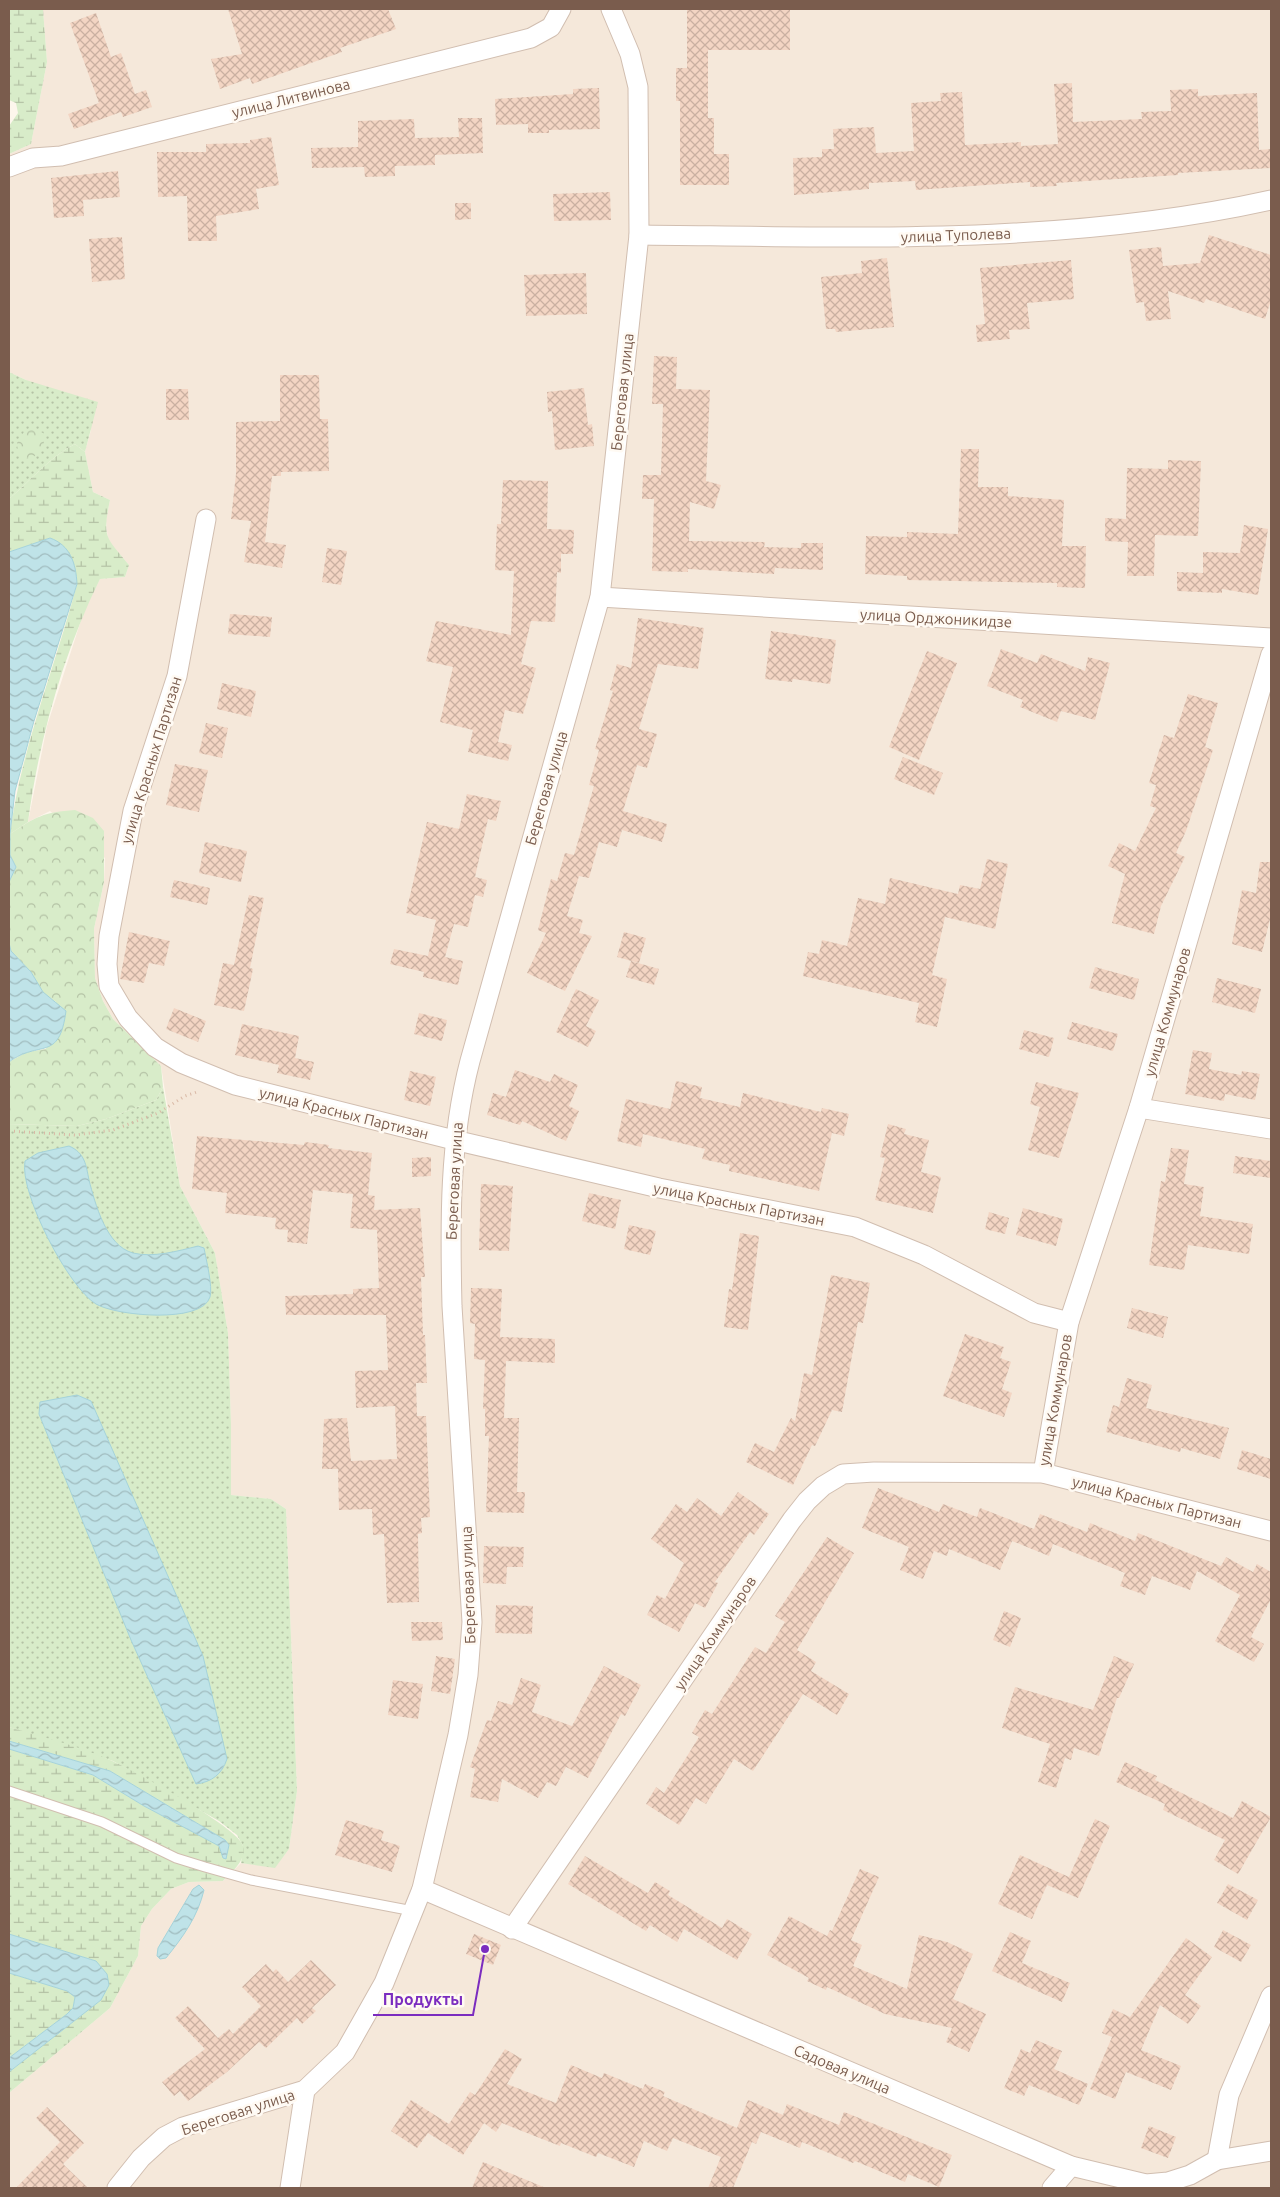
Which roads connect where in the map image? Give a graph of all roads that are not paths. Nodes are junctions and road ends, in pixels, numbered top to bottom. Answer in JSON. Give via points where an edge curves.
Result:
{"nodes":[{"id":1,"x":561,"y":9,"type":"edge"},
{"id":2,"x":611,"y":9,"type":"edge"},
{"id":3,"x":9,"y":167,"type":"edge"},
{"id":4,"x":1271,"y":200,"type":"edge"},
{"id":5,"x":639,"y":235,"type":"junction"},
{"id":6,"x":206,"y":519,"type":"dead end"},
{"id":7,"x":600,"y":598,"type":"junction"},
{"id":8,"x":1271,"y":638,"type":"edge"},
{"id":9,"x":1271,"y":654,"type":"edge"},
{"id":10,"x":1140,"y":1108,"type":"junction"},
{"id":11,"x":1271,"y":1129,"type":"edge"},
{"id":12,"x":454,"y":1140,"type":"junction"},
{"id":13,"x":1068,"y":1322,"type":"junction"},
{"id":14,"x":1042,"y":1473,"type":"junction"},
{"id":15,"x":1271,"y":1531,"type":"edge"},
{"id":16,"x":9,"y":1791,"type":"edge"},
{"id":17,"x":422,"y":1889,"type":"junction"},
{"id":18,"x":413,"y":1911,"type":"junction"},
{"id":19,"x":512,"y":1929,"type":"junction"},
{"id":20,"x":1271,"y":1996,"type":"edge"},
{"id":21,"x":305,"y":2090,"type":"junction"},
{"id":22,"x":1271,"y":2151,"type":"edge"},
{"id":23,"x":1217,"y":2160,"type":"junction"},
{"id":24,"x":1071,"y":2166,"type":"junction"},
{"id":25,"x":117,"y":2188,"type":"edge"},
{"id":26,"x":290,"y":2188,"type":"edge"},
{"id":27,"x":1052,"y":2188,"type":"edge"}],
"edges":[{"from":1,"to":3,"type":"street","name":"улица Литвинова","via":[[551,27],[531,38],[61,156],[33,158]]},
{"from":2,"to":5,"type":"street","name":"Береговая улица","via":[[630,54],[638,87]]},
{"from":4,"to":5,"type":"street","name":"улица Туполева","via":[[1158,221],[988,235]]},
{"from":5,"to":7,"type":"street","name":"Береговая улица"},
{"from":6,"to":12,"type":"street","name":"улица Красных Партизан","via":[[177,676],[142,779],[124,851],[109,936],[109,986],[128,1018],[155,1047],[181,1064],[226,1082]]},
{"from":7,"to":8,"type":"street","name":"улица Орджоникидзе"},
{"from":7,"to":12,"type":"street","name":"Береговая улица","via":[[470,1061]]},
{"from":9,"to":10,"type":"street","name":"улица Коммунаров"},
{"from":10,"to":11,"type":"street"},
{"from":10,"to":13,"type":"street","name":"улица Коммунаров"},
{"from":12,"to":13,"type":"street","name":"улица Красных Партизан","via":[[659,1188],[855,1227],[924,1255],[1034,1313]]},
{"from":12,"to":17,"type":"street","name":"Береговая улица","via":[[452,1306],[472,1622],[468,1675],[458,1735]]},
{"from":13,"to":14,"type":"street","name":"улица Коммунаров"},
{"from":14,"to":15,"type":"street","name":"улица Красных Партизан"},
{"from":14,"to":19,"type":"street","name":"улица Коммунаров","via":[[874,1472],[842,1474],[823,1486],[792,1520]]},
{"from":16,"to":18,"type":"lane","via":[[102,1822],[176,1858],[205,1867],[251,1880]]},
{"from":17,"to":18,"type":"street","name":"Береговая улица"},
{"from":17,"to":19,"type":"street","name":"Садовая улица"},
{"from":18,"to":21,"type":"street","name":"Береговая улица","via":[[384,1983],[358,2031],[344,2052]]},
{"from":19,"to":24,"type":"street","name":"Садовая улица"},
{"from":20,"to":23,"type":"street","via":[[1228,2095]]},
{"from":21,"to":25,"type":"street","name":"Береговая улица","via":[[183,2127],[164,2137]]},
{"from":21,"to":26,"type":"street"},
{"from":22,"to":23,"type":"street","name":"Садовая улица"},
{"from":23,"to":24,"type":"street","name":"Садовая улица","via":[[1168,2182],[1146,2184]]},
{"from":24,"to":27,"type":"street"}]}
